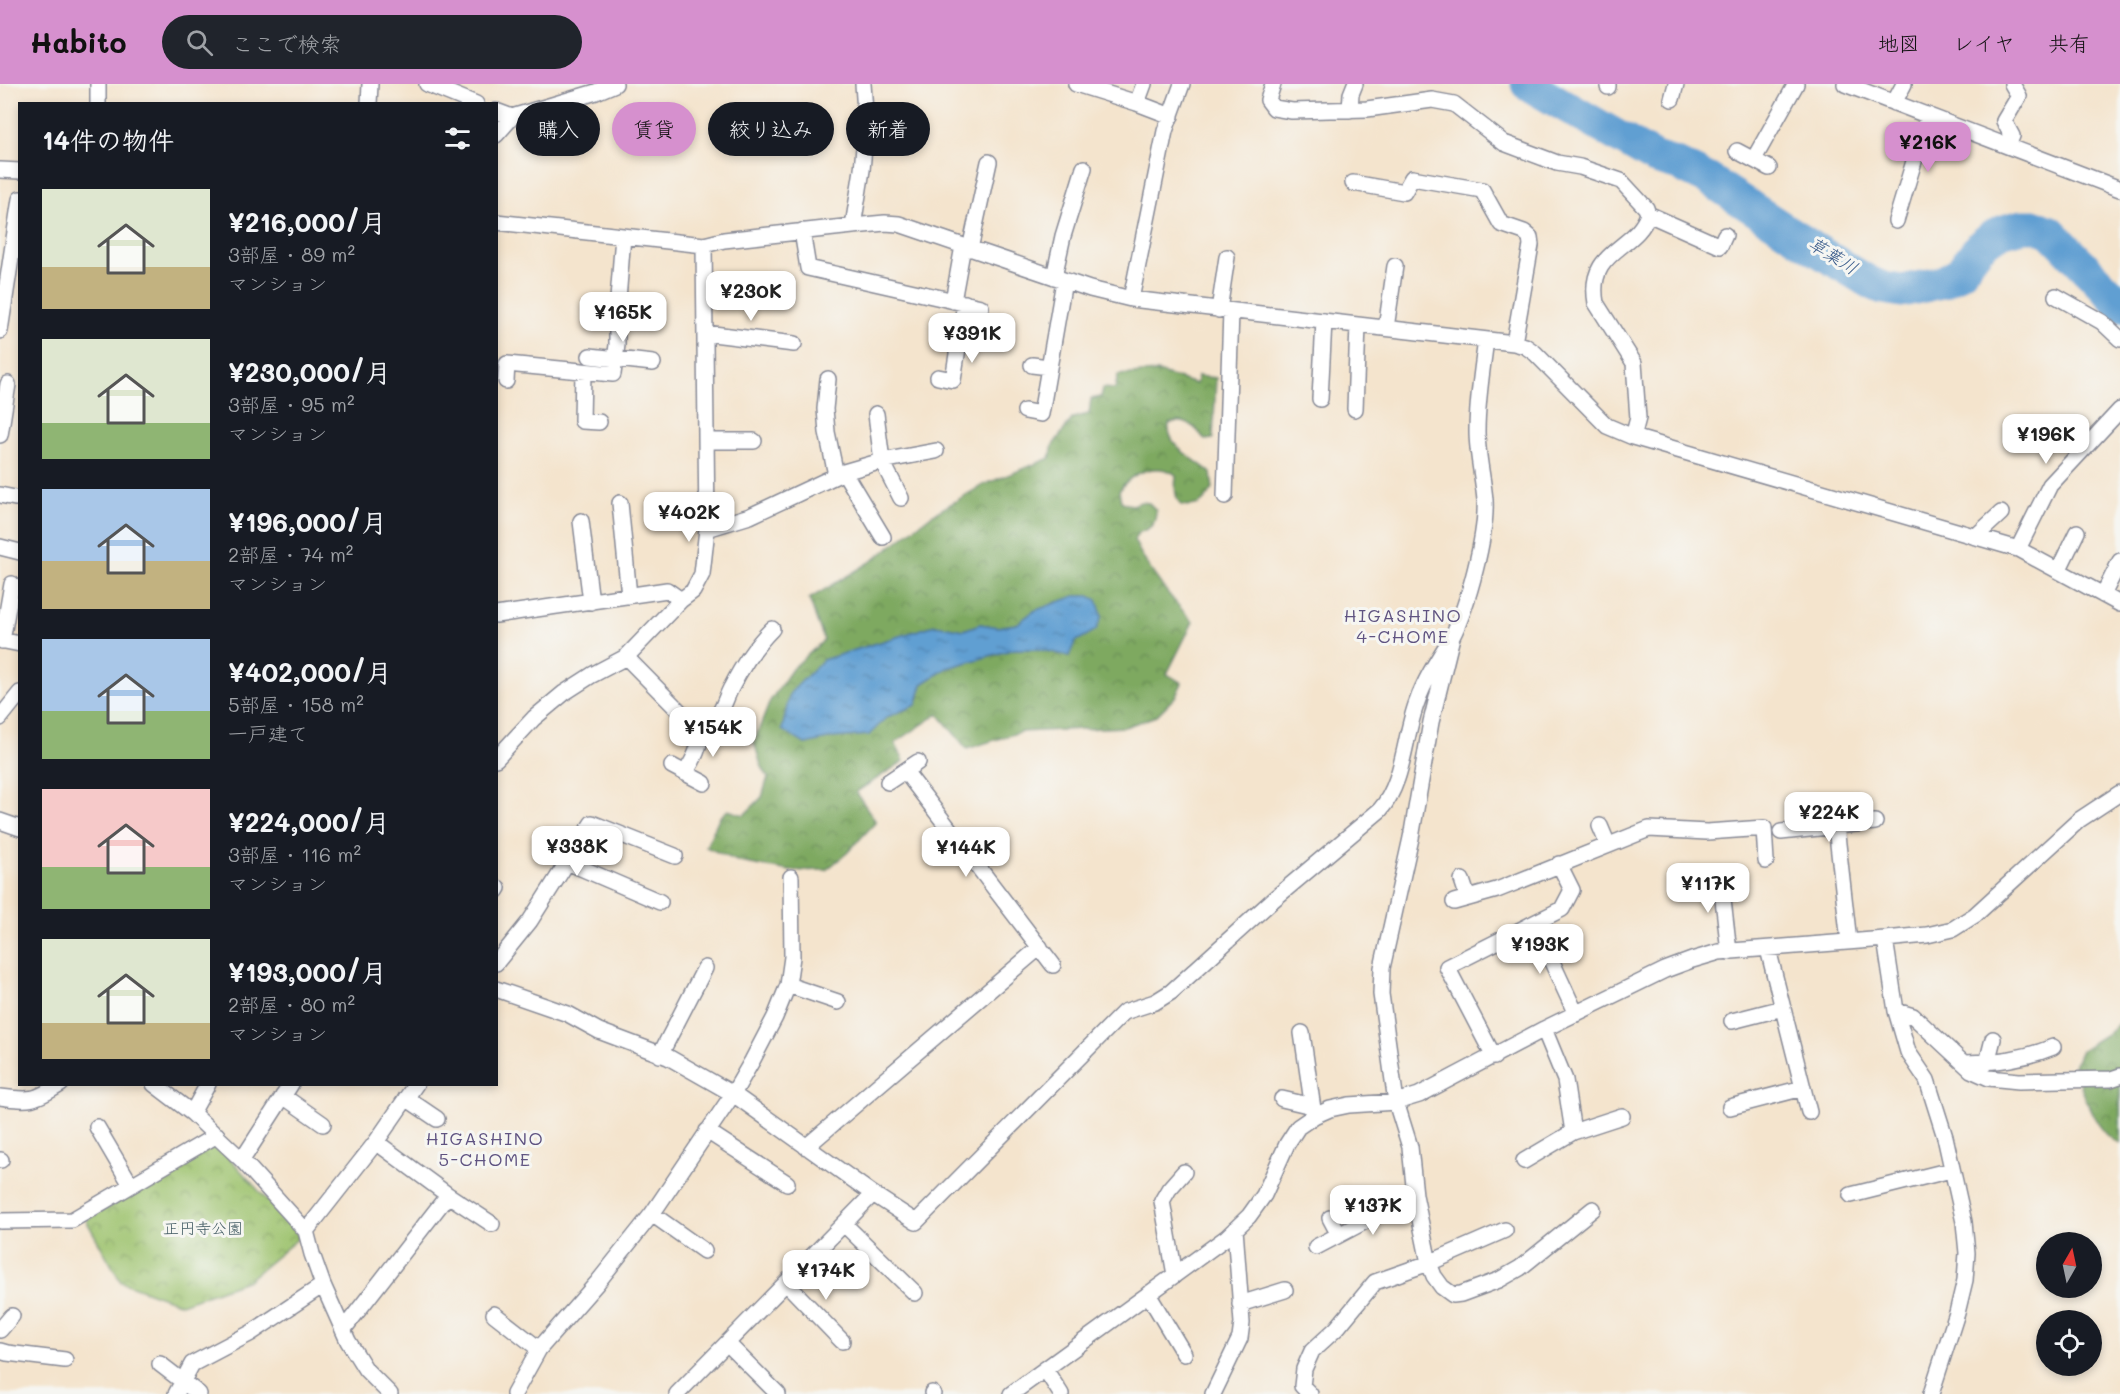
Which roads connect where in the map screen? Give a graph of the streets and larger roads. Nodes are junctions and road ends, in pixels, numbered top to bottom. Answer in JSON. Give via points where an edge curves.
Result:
{"nodes":[{"id":1,"x":98,"y":84,"type":"edge"},
{"id":2,"x":370,"y":84,"type":"edge"},
{"id":3,"x":427,"y":84,"type":"edge"},
{"id":4,"x":615,"y":84,"type":"edge"},
{"id":5,"x":863,"y":84,"type":"edge"},
{"id":6,"x":1076,"y":84,"type":"edge"},
{"id":7,"x":1144,"y":84,"type":"edge"},
{"id":8,"x":1182,"y":84,"type":"edge"},
{"id":9,"x":1273,"y":84,"type":"edge"},
{"id":10,"x":1355,"y":84,"type":"edge"},
{"id":11,"x":1676,"y":84,"type":"edge"},
{"id":12,"x":1796,"y":84,"type":"edge"},
{"id":13,"x":1845,"y":84,"type":"edge"},
{"id":14,"x":1904,"y":84,"type":"edge"},
{"id":15,"x":2012,"y":84,"type":"edge"},
{"id":16,"x":1672,"y":99,"type":"dead end"},
{"id":17,"x":98,"y":102,"type":"edge"},
{"id":18,"x":369,"y":102,"type":"edge"},
{"id":19,"x":471,"y":102,"type":"edge"},
{"id":20,"x":1137,"y":103,"type":"junction"},
{"id":21,"x":1894,"y":103,"type":"junction"},
{"id":22,"x":1350,"y":110,"type":"junction"},
{"id":23,"x":498,"y":112,"type":"edge"},
{"id":24,"x":1928,"y":115,"type":"junction"},
{"id":25,"x":1171,"y":116,"type":"junction"},
{"id":26,"x":512,"y":117,"type":"junction"},
{"id":27,"x":498,"y":133,"type":"edge"},
{"id":28,"x":2008,"y":146,"type":"junction"},
{"id":29,"x":1737,"y":151,"type":"dead end"},
{"id":30,"x":1754,"y":159,"type":"junction"},
{"id":31,"x":989,"y":162,"type":"dead end"},
{"id":32,"x":1084,"y":168,"type":"dead end"},
{"id":33,"x":1770,"y":168,"type":"dead end"},
{"id":34,"x":0,"y":170,"type":"edge"},
{"id":35,"x":18,"y":171,"type":"edge"},
{"id":36,"x":1353,"y":183,"type":"dead end"},
{"id":37,"x":2120,"y":189,"type":"edge"},
{"id":38,"x":18,"y":212,"type":"edge"},
{"id":39,"x":1648,"y":214,"type":"junction"},
{"id":40,"x":1896,"y":221,"type":"dead end"},
{"id":41,"x":498,"y":222,"type":"edge"},
{"id":42,"x":853,"y":226,"type":"junction"},
{"id":43,"x":802,"y":231,"type":"junction"},
{"id":44,"x":1725,"y":235,"type":"dead end"},
{"id":45,"x":623,"y":236,"type":"junction"},
{"id":46,"x":704,"y":245,"type":"junction"},
{"id":47,"x":967,"y":247,"type":"junction"},
{"id":48,"x":1227,"y":256,"type":"dead end"},
{"id":49,"x":1395,"y":266,"type":"dead end"},
{"id":50,"x":1059,"y":279,"type":"junction"},
{"id":51,"x":2056,"y":296,"type":"dead end"},
{"id":52,"x":1131,"y":298,"type":"junction"},
{"id":53,"x":959,"y":302,"type":"junction"},
{"id":54,"x":981,"y":307,"type":"dead end"},
{"id":55,"x":1225,"y":310,"type":"junction"},
{"id":56,"x":1324,"y":321,"type":"junction"},
{"id":57,"x":1358,"y":325,"type":"junction"},
{"id":58,"x":1386,"y":328,"type":"junction"},
{"id":59,"x":0,"y":331,"type":"edge"},
{"id":60,"x":705,"y":333,"type":"junction"},
{"id":61,"x":2120,"y":339,"type":"edge"},
{"id":62,"x":1485,"y":340,"type":"junction"},
{"id":63,"x":794,"y":344,"type":"dead end"},
{"id":64,"x":1514,"y":344,"type":"junction"},
{"id":65,"x":590,"y":356,"type":"dead end"},
{"id":66,"x":615,"y":359,"type":"junction"},
{"id":67,"x":653,"y":363,"type":"dead end"},
{"id":68,"x":1032,"y":364,"type":"dead end"},
{"id":69,"x":1049,"y":367,"type":"junction"},
{"id":70,"x":583,"y":372,"type":"junction"},
{"id":71,"x":938,"y":377,"type":"dead end"},
{"id":72,"x":828,"y":379,"type":"dead end"},
{"id":73,"x":506,"y":381,"type":"dead end"},
{"id":74,"x":9,"y":383,"type":"edge"},
{"id":75,"x":1320,"y":399,"type":"dead end"},
{"id":76,"x":1355,"y":409,"type":"dead end"},
{"id":77,"x":2120,"y":410,"type":"edge"},
{"id":78,"x":1025,"y":411,"type":"dead end"},
{"id":79,"x":876,"y":414,"type":"dead end"},
{"id":80,"x":599,"y":422,"type":"dead end"},
{"id":81,"x":0,"y":435,"type":"edge"},
{"id":82,"x":1633,"y":437,"type":"junction"},
{"id":83,"x":707,"y":441,"type":"junction"},
{"id":84,"x":754,"y":441,"type":"dead end"},
{"id":85,"x":936,"y":451,"type":"dead end"},
{"id":86,"x":882,"y":461,"type":"junction"},
{"id":87,"x":840,"y":473,"type":"junction"},
{"id":88,"x":1225,"y":496,"type":"dead end"},
{"id":89,"x":901,"y":498,"type":"dead end"},
{"id":90,"x":620,"y":503,"type":"dead end"},
{"id":91,"x":2001,"y":513,"type":"dead end"},
{"id":92,"x":581,"y":521,"type":"dead end"},
{"id":93,"x":707,"y":529,"type":"junction"},
{"id":94,"x":2077,"y":532,"type":"dead end"},
{"id":95,"x":883,"y":537,"type":"dead end"},
{"id":96,"x":1976,"y":537,"type":"junction"},
{"id":97,"x":0,"y":547,"type":"edge"},
{"id":98,"x":2018,"y":549,"type":"junction"},
{"id":99,"x":18,"y":552,"type":"edge"},
{"id":100,"x":2120,"y":561,"type":"edge"},
{"id":101,"x":2058,"y":571,"type":"junction"},
{"id":102,"x":12,"y":584,"type":"dead end"},
{"id":103,"x":2103,"y":595,"type":"junction"},
{"id":104,"x":629,"y":596,"type":"junction"},
{"id":105,"x":681,"y":600,"type":"junction"},
{"id":106,"x":591,"y":602,"type":"junction"},
{"id":107,"x":2120,"y":604,"type":"edge"},
{"id":108,"x":498,"y":615,"type":"edge"},
{"id":109,"x":772,"y":629,"type":"dead end"},
{"id":110,"x":1452,"y":637,"type":"junction"},
{"id":111,"x":1,"y":640,"type":"edge"},
{"id":112,"x":18,"y":644,"type":"edge"},
{"id":113,"x":626,"y":657,"type":"junction"},
{"id":114,"x":18,"y":696,"type":"edge"},
{"id":115,"x":0,"y":718,"type":"edge"},
{"id":116,"x":701,"y":729,"type":"junction"},
{"id":117,"x":498,"y":757,"type":"edge"},
{"id":118,"x":888,"y":782,"type":"dead end"},
{"id":119,"x":704,"y":783,"type":"dead end"},
{"id":120,"x":2120,"y":794,"type":"edge"},
{"id":121,"x":0,"y":821,"type":"edge"},
{"id":122,"x":1875,"y":822,"type":"dead end"},
{"id":123,"x":1600,"y":825,"type":"dead end"},
{"id":124,"x":1836,"y":826,"type":"junction"},
{"id":125,"x":18,"y":827,"type":"edge"},
{"id":126,"x":1781,"y":832,"type":"dead end"},
{"id":127,"x":1608,"y":845,"type":"junction"},
{"id":128,"x":675,"y":856,"type":"dead end"},
{"id":129,"x":1766,"y":861,"type":"dead end"},
{"id":130,"x":567,"y":862,"type":"junction"},
{"id":131,"x":1559,"y":864,"type":"junction"},
{"id":132,"x":1720,"y":873,"type":"dead end"},
{"id":133,"x":790,"y":877,"type":"dead end"},
{"id":134,"x":1462,"y":880,"type":"dead end"},
{"id":135,"x":660,"y":902,"type":"dead end"},
{"id":136,"x":1534,"y":923,"type":"junction"},
{"id":137,"x":1885,"y":939,"type":"junction"},
{"id":138,"x":1849,"y":942,"type":"junction"},
{"id":139,"x":1040,"y":947,"type":"junction"},
{"id":140,"x":1768,"y":949,"type":"junction"},
{"id":141,"x":1730,"y":952,"type":"junction"},
{"id":142,"x":498,"y":961,"type":"edge"},
{"id":143,"x":1053,"y":964,"type":"dead end"},
{"id":144,"x":705,"y":968,"type":"dead end"},
{"id":145,"x":788,"y":985,"type":"junction"},
{"id":146,"x":498,"y":990,"type":"edge"},
{"id":147,"x":838,"y":1002,"type":"dead end"},
{"id":148,"x":1783,"y":1008,"type":"junction"},
{"id":149,"x":1896,"y":1011,"type":"junction"},
{"id":150,"x":1576,"y":1014,"type":"junction"},
{"id":151,"x":1732,"y":1021,"type":"dead end"},
{"id":152,"x":1544,"y":1029,"type":"junction"},
{"id":153,"x":1302,"y":1033,"type":"dead end"},
{"id":154,"x":1993,"y":1039,"type":"dead end"},
{"id":155,"x":2053,"y":1047,"type":"dead end"},
{"id":156,"x":918,"y":1051,"type":"junction"},
{"id":157,"x":660,"y":1054,"type":"junction"},
{"id":158,"x":1494,"y":1057,"type":"junction"},
{"id":159,"x":928,"y":1063,"type":"dead end"},
{"id":160,"x":1965,"y":1063,"type":"junction"},
{"id":161,"x":1987,"y":1063,"type":"junction"},
{"id":162,"x":2120,"y":1076,"type":"edge"},
{"id":163,"x":58,"y":1086,"type":"edge"},
{"id":164,"x":157,"y":1086,"type":"edge"},
{"id":165,"x":207,"y":1086,"type":"edge"},
{"id":166,"x":415,"y":1086,"type":"edge"},
{"id":167,"x":1803,"y":1088,"type":"junction"},
{"id":168,"x":287,"y":1090,"type":"edge"},
{"id":169,"x":733,"y":1094,"type":"junction"},
{"id":170,"x":0,"y":1097,"type":"edge"},
{"id":171,"x":406,"y":1098,"type":"junction"},
{"id":172,"x":1282,"y":1099,"type":"dead end"},
{"id":173,"x":1396,"y":1102,"type":"junction"},
{"id":174,"x":1730,"y":1107,"type":"dead end"},
{"id":175,"x":1313,"y":1111,"type":"junction"},
{"id":176,"x":1809,"y":1112,"type":"dead end"},
{"id":177,"x":192,"y":1113,"type":"junction"},
{"id":178,"x":1622,"y":1116,"type":"dead end"},
{"id":179,"x":437,"y":1119,"type":"dead end"},
{"id":180,"x":323,"y":1124,"type":"dead end"},
{"id":181,"x":97,"y":1127,"type":"dead end"},
{"id":182,"x":707,"y":1131,"type":"junction"},
{"id":183,"x":1573,"y":1132,"type":"junction"},
{"id":184,"x":218,"y":1135,"type":"junction"},
{"id":185,"x":376,"y":1142,"type":"junction"},
{"id":186,"x":806,"y":1147,"type":"junction"},
{"id":187,"x":242,"y":1160,"type":"junction"},
{"id":188,"x":1524,"y":1161,"type":"dead end"},
{"id":189,"x":1951,"y":1170,"type":"junction"},
{"id":190,"x":1184,"y":1172,"type":"dead end"},
{"id":191,"x":787,"y":1183,"type":"dead end"},
{"id":192,"x":131,"y":1185,"type":"junction"},
{"id":193,"x":873,"y":1194,"type":"junction"},
{"id":194,"x":448,"y":1195,"type":"junction"},
{"id":195,"x":1415,"y":1195,"type":"junction"},
{"id":196,"x":1851,"y":1195,"type":"dead end"},
{"id":197,"x":1593,"y":1209,"type":"dead end"},
{"id":198,"x":652,"y":1214,"type":"junction"},
{"id":199,"x":1330,"y":1218,"type":"dead end"},
{"id":200,"x":0,"y":1221,"type":"edge"},
{"id":201,"x":492,"y":1224,"type":"dead end"},
{"id":202,"x":844,"y":1224,"type":"junction"},
{"id":203,"x":1235,"y":1229,"type":"junction"},
{"id":204,"x":1504,"y":1230,"type":"dead end"},
{"id":205,"x":306,"y":1231,"type":"junction"},
{"id":206,"x":1339,"y":1235,"type":"junction"},
{"id":207,"x":1316,"y":1247,"type":"dead end"},
{"id":208,"x":704,"y":1251,"type":"dead end"},
{"id":209,"x":1429,"y":1263,"type":"junction"},
{"id":210,"x":1175,"y":1275,"type":"junction"},
{"id":211,"x":786,"y":1283,"type":"junction"},
{"id":212,"x":323,"y":1285,"type":"junction"},
{"id":213,"x":1285,"y":1290,"type":"dead end"},
{"id":214,"x":915,"y":1293,"type":"dead end"},
{"id":215,"x":1148,"y":1294,"type":"junction"},
{"id":216,"x":1240,"y":1304,"type":"junction"},
{"id":217,"x":494,"y":1314,"type":"dead end"},
{"id":218,"x":12,"y":1316,"type":"dead end"},
{"id":219,"x":0,"y":1330,"type":"edge"},
{"id":220,"x":344,"y":1330,"type":"junction"},
{"id":221,"x":842,"y":1341,"type":"dead end"},
{"id":222,"x":727,"y":1342,"type":"junction"},
{"id":223,"x":539,"y":1349,"type":"junction"},
{"id":224,"x":0,"y":1351,"type":"edge"},
{"id":225,"x":1184,"y":1354,"type":"dead end"},
{"id":226,"x":65,"y":1360,"type":"dead end"},
{"id":227,"x":160,"y":1364,"type":"dead end"},
{"id":228,"x":1045,"y":1369,"type":"junction"},
{"id":229,"x":179,"y":1388,"type":"edge"},
{"id":230,"x":1303,"y":1391,"type":"edge"},
{"id":231,"x":199,"y":1394,"type":"edge"},
{"id":232,"x":390,"y":1394,"type":"edge"},
{"id":233,"x":514,"y":1394,"type":"edge"},
{"id":234,"x":677,"y":1394,"type":"edge"},
{"id":235,"x":778,"y":1394,"type":"edge"},
{"id":236,"x":1011,"y":1394,"type":"edge"},
{"id":237,"x":1061,"y":1394,"type":"edge"},
{"id":238,"x":1213,"y":1394,"type":"edge"},
{"id":239,"x":1931,"y":1394,"type":"edge"}],
"edges":[{"from":1,"to":17,"type":"street"},
{"from":2,"to":18,"type":"street"},
{"from":3,"to":19,"type":"street"},
{"from":4,"to":26,"type":"street"},
{"from":5,"to":42,"type":"street","via":[[865,136]]},
{"from":6,"to":20,"type":"street"},
{"from":7,"to":20,"type":"street"},
{"from":8,"to":25,"type":"street"},
{"from":9,"to":22,"type":"street","via":[[1268,100],[1274,108]]},
{"from":10,"to":22,"type":"street"},
{"from":11,"to":16,"type":"street"},
{"from":12,"to":30,"type":"street"},
{"from":13,"to":21,"type":"street"},
{"from":14,"to":21,"type":"street"},
{"from":15,"to":28,"type":"street","via":[[2019,96],[2004,122],[2012,136]]},
{"from":20,"to":25,"type":"street"},
{"from":21,"to":24,"type":"street"},
{"from":22,"to":39,"type":"street","via":[[1432,100],[1454,105],[1504,143],[1557,164],[1580,167],[1621,181]]},
{"from":23,"to":26,"type":"street"},
{"from":24,"to":28,"type":"street"},
{"from":24,"to":40,"type":"street"},
{"from":25,"to":52,"type":"street"},
{"from":26,"to":27,"type":"street"},
{"from":28,"to":37,"type":"street"},
{"from":29,"to":30,"type":"street"},
{"from":30,"to":33,"type":"street"},
{"from":31,"to":47,"type":"street"},
{"from":32,"to":50,"type":"street","via":[[1063,236]]},
{"from":34,"to":35,"type":"street"},
{"from":36,"to":64,"type":"street","via":[[1404,192],[1412,178],[1482,190],[1501,224],[1530,237]]},
{"from":38,"to":59,"type":"street"},
{"from":39,"to":44,"type":"street","via":[[1720,246]]},
{"from":39,"to":82,"type":"street","via":[[1641,228],[1608,256],[1595,285],[1596,303],[1634,363],[1638,418]]},
{"from":41,"to":45,"type":"street"},
{"from":42,"to":43,"type":"street"},
{"from":42,"to":47,"type":"street","via":[[899,224]]},
{"from":43,"to":46,"type":"street"},
{"from":43,"to":53,"type":"street","via":[[808,268]]},
{"from":45,"to":46,"type":"street"},
{"from":45,"to":66,"type":"street"},
{"from":46,"to":60,"type":"street"},
{"from":47,"to":50,"type":"street"},
{"from":47,"to":53,"type":"street"},
{"from":48,"to":55,"type":"street"},
{"from":49,"to":58,"type":"street"},
{"from":50,"to":52,"type":"street"},
{"from":50,"to":69,"type":"street"},
{"from":51,"to":61,"type":"street","via":[[2102,322]]},
{"from":52,"to":55,"type":"street"},
{"from":53,"to":54,"type":"street"},
{"from":53,"to":71,"type":"street","via":[[953,380]]},
{"from":55,"to":56,"type":"street"},
{"from":55,"to":88,"type":"street"},
{"from":56,"to":57,"type":"street"},
{"from":56,"to":75,"type":"street"},
{"from":57,"to":58,"type":"street"},
{"from":57,"to":76,"type":"street"},
{"from":58,"to":62,"type":"street"},
{"from":60,"to":63,"type":"street"},
{"from":60,"to":83,"type":"street"},
{"from":62,"to":64,"type":"street"},
{"from":62,"to":110,"type":"street","via":[[1477,434],[1485,502],[1483,527]]},
{"from":64,"to":82,"type":"street","via":[[1535,353],[1607,426]]},
{"from":65,"to":66,"type":"street"},
{"from":66,"to":67,"type":"street"},
{"from":66,"to":70,"type":"street","via":[[613,374]]},
{"from":68,"to":69,"type":"street"},
{"from":69,"to":78,"type":"street","via":[[1041,414]]},
{"from":70,"to":73,"type":"street","via":[[507,364]]},
{"from":70,"to":80,"type":"street","via":[[582,421]]},
{"from":72,"to":87,"type":"street","via":[[827,432]]},
{"from":74,"to":81,"type":"street"},
{"from":77,"to":98,"type":"street","via":[[2050,485]]},
{"from":79,"to":86,"type":"street"},
{"from":82,"to":96,"type":"street"},
{"from":83,"to":84,"type":"street"},
{"from":83,"to":93,"type":"street"},
{"from":85,"to":86,"type":"street"},
{"from":86,"to":87,"type":"street"},
{"from":86,"to":89,"type":"street"},
{"from":87,"to":93,"type":"street","via":[[750,516]]},
{"from":87,"to":95,"type":"street"},
{"from":90,"to":104,"type":"street"},
{"from":91,"to":96,"type":"street"},
{"from":92,"to":106,"type":"street"},
{"from":93,"to":105,"type":"street","via":[[702,574],[693,591]]},
{"from":94,"to":101,"type":"street"},
{"from":96,"to":98,"type":"street"},
{"from":97,"to":99,"type":"street"},
{"from":98,"to":101,"type":"street"},
{"from":100,"to":103,"type":"street"},
{"from":101,"to":103,"type":"street"},
{"from":102,"to":111,"type":"street"},
{"from":103,"to":107,"type":"street"},
{"from":104,"to":105,"type":"street","via":[[667,590]]},
{"from":104,"to":106,"type":"street"},
{"from":105,"to":113,"type":"street"},
{"from":106,"to":108,"type":"street"},
{"from":109,"to":116,"type":"street","via":[[751,653],[717,718]]},
{"from":110,"to":173,"type":"street","via":[[1382,968],[1381,994]]},
{"from":110,"to":193,"type":"street","via":[[1417,700],[1390,799],[1380,810],[1171,992],[1124,1012],[916,1222]]},
{"from":111,"to":112,"type":"street"},
{"from":113,"to":116,"type":"street"},
{"from":113,"to":117,"type":"street","via":[[564,693]]},
{"from":114,"to":115,"type":"street"},
{"from":116,"to":119,"type":"street","via":[[696,757],[679,770]]},
{"from":118,"to":139,"type":"street","via":[[912,766]]},
{"from":120,"to":137,"type":"street","via":[[2079,820],[1975,915],[1953,929]]},
{"from":121,"to":125,"type":"street"},
{"from":122,"to":124,"type":"street"},
{"from":123,"to":127,"type":"street"},
{"from":124,"to":126,"type":"street"},
{"from":124,"to":138,"type":"street"},
{"from":127,"to":129,"type":"street","via":[[1649,829],[1707,832],[1764,828]]},
{"from":127,"to":131,"type":"street"},
{"from":128,"to":130,"type":"street","via":[[592,823]]},
{"from":130,"to":135,"type":"street"},
{"from":130,"to":142,"type":"street","via":[[530,921]]},
{"from":131,"to":134,"type":"street","via":[[1497,890],[1461,900]]},
{"from":131,"to":136,"type":"street","via":[[1572,890],[1562,909]]},
{"from":132,"to":141,"type":"street"},
{"from":133,"to":145,"type":"street","via":[[792,957]]},
{"from":136,"to":150,"type":"street"},
{"from":136,"to":158,"type":"street","via":[[1447,967]]},
{"from":137,"to":138,"type":"street"},
{"from":137,"to":149,"type":"street"},
{"from":138,"to":140,"type":"street"},
{"from":139,"to":143,"type":"street"},
{"from":139,"to":156,"type":"street"},
{"from":140,"to":141,"type":"street"},
{"from":140,"to":148,"type":"street"},
{"from":141,"to":150,"type":"street","via":[[1665,970]]},
{"from":144,"to":157,"type":"street"},
{"from":145,"to":147,"type":"street"},
{"from":145,"to":169,"type":"street"},
{"from":146,"to":157,"type":"street","via":[[568,1014],[599,1031]]},
{"from":148,"to":151,"type":"street"},
{"from":148,"to":167,"type":"street"},
{"from":149,"to":160,"type":"street","via":[[1913,1016]]},
{"from":149,"to":189,"type":"street","via":[[1908,1052],[1927,1080]]},
{"from":150,"to":152,"type":"street"},
{"from":152,"to":158,"type":"street"},
{"from":152,"to":183,"type":"street","via":[[1565,1080]]},
{"from":153,"to":175,"type":"street"},
{"from":154,"to":161,"type":"street"},
{"from":155,"to":161,"type":"street","via":[[2028,1057]]},
{"from":156,"to":159,"type":"street"},
{"from":156,"to":186,"type":"street"},
{"from":157,"to":169,"type":"street"},
{"from":158,"to":173,"type":"street","via":[[1419,1095]]},
{"from":160,"to":161,"type":"street"},
{"from":160,"to":162,"type":"street","via":[[1989,1078],[2019,1081]]},
{"from":163,"to":170,"type":"street","via":[[38,1099]]},
{"from":164,"to":177,"type":"street"},
{"from":165,"to":177,"type":"street"},
{"from":166,"to":171,"type":"street"},
{"from":167,"to":174,"type":"street"},
{"from":167,"to":176,"type":"street"},
{"from":168,"to":180,"type":"street"},
{"from":168,"to":187,"type":"street"},
{"from":169,"to":182,"type":"street"},
{"from":169,"to":186,"type":"street"},
{"from":171,"to":179,"type":"street"},
{"from":171,"to":185,"type":"street"},
{"from":172,"to":175,"type":"street"},
{"from":173,"to":175,"type":"street"},
{"from":173,"to":195,"type":"street","via":[[1410,1147]]},
{"from":175,"to":203,"type":"street","via":[[1287,1144],[1264,1195]]},
{"from":177,"to":184,"type":"street"},
{"from":178,"to":183,"type":"street"},
{"from":181,"to":192,"type":"street"},
{"from":182,"to":191,"type":"street"},
{"from":182,"to":198,"type":"street"},
{"from":183,"to":188,"type":"street"},
{"from":184,"to":187,"type":"street"},
{"from":184,"to":192,"type":"street"},
{"from":185,"to":194,"type":"street"},
{"from":185,"to":205,"type":"street"},
{"from":186,"to":193,"type":"street"},
{"from":187,"to":205,"type":"street"},
{"from":189,"to":196,"type":"street"},
{"from":189,"to":239,"type":"street","via":[[1964,1222],[1965,1280]]},
{"from":190,"to":210,"type":"street","via":[[1162,1201]]},
{"from":192,"to":200,"type":"street","via":[[72,1220]]},
{"from":193,"to":202,"type":"street"},
{"from":194,"to":201,"type":"street"},
{"from":194,"to":220,"type":"street"},
{"from":195,"to":206,"type":"street"},
{"from":195,"to":209,"type":"street"},
{"from":197,"to":209,"type":"street","via":[[1520,1269],[1461,1294],[1453,1295],[1442,1287]]},
{"from":198,"to":208,"type":"street"},
{"from":198,"to":223,"type":"street"},
{"from":199,"to":206,"type":"street"},
{"from":202,"to":211,"type":"street"},
{"from":202,"to":214,"type":"street"},
{"from":203,"to":210,"type":"street"},
{"from":203,"to":216,"type":"street"},
{"from":204,"to":209,"type":"street"},
{"from":205,"to":212,"type":"street"},
{"from":206,"to":207,"type":"street"},
{"from":209,"to":230,"type":"street","via":[[1375,1282],[1312,1351],[1304,1369]]},
{"from":210,"to":215,"type":"street"},
{"from":211,"to":221,"type":"street"},
{"from":211,"to":222,"type":"street"},
{"from":212,"to":220,"type":"street"},
{"from":212,"to":229,"type":"street","via":[[251,1333],[192,1364]]},
{"from":213,"to":216,"type":"street"},
{"from":215,"to":225,"type":"street"},
{"from":215,"to":228,"type":"street"},
{"from":216,"to":238,"type":"street","via":[[1240,1338]]},
{"from":217,"to":223,"type":"street"},
{"from":218,"to":219,"type":"street"},
{"from":220,"to":232,"type":"street","via":[[366,1370]]},
{"from":222,"to":234,"type":"street"},
{"from":222,"to":235,"type":"street"},
{"from":223,"to":233,"type":"street"},
{"from":224,"to":226,"type":"street"},
{"from":227,"to":229,"type":"street"},
{"from":228,"to":236,"type":"street"},
{"from":228,"to":237,"type":"street"},
{"from":229,"to":231,"type":"street"}]}
